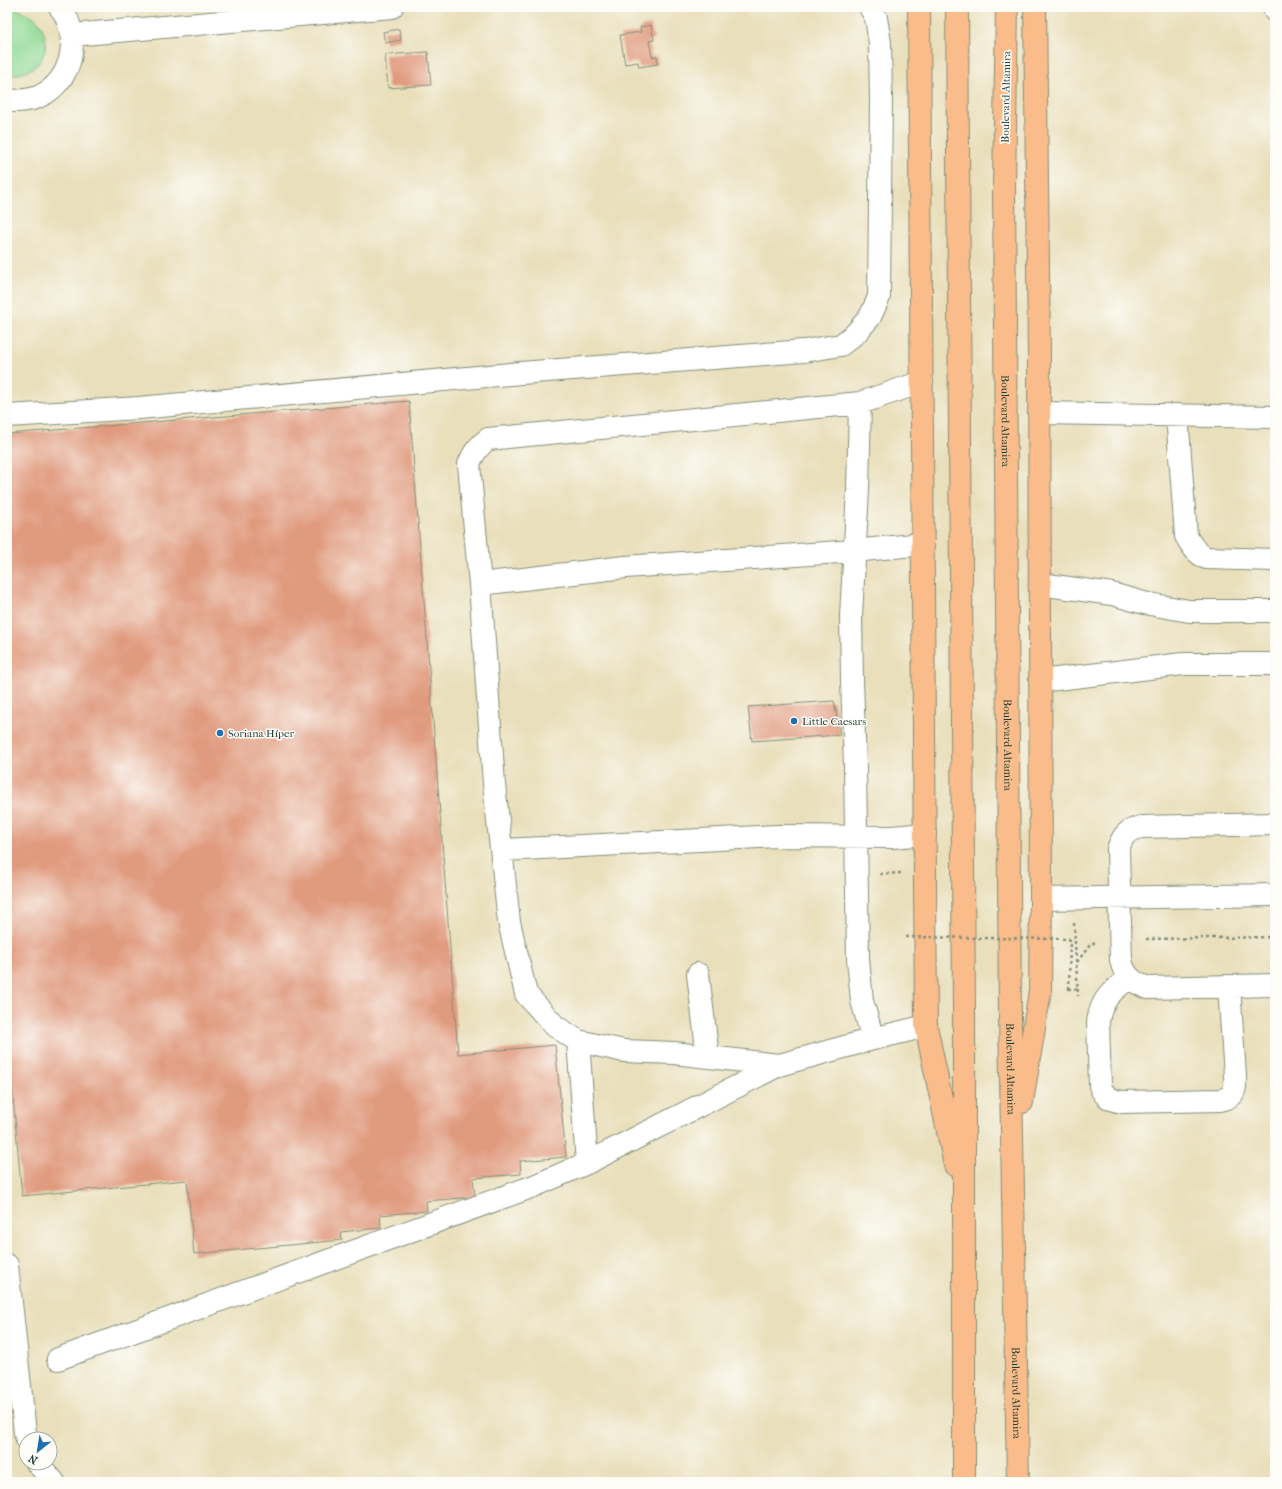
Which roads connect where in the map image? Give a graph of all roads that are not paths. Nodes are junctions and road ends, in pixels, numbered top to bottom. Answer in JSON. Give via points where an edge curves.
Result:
{"nodes":[{"id":1,"x":60,"y":7,"type":"edge"},
{"id":2,"x":392,"y":7,"type":"edge"},
{"id":3,"x":870,"y":7,"type":"edge"},
{"id":4,"x":919,"y":7,"type":"edge"},
{"id":5,"x":957,"y":7,"type":"edge"},
{"id":6,"x":1035,"y":7,"type":"edge"},
{"id":7,"x":1274,"y":7,"type":"edge"},
{"id":8,"x":1008,"y":8,"type":"edge"},
{"id":9,"x":1275,"y":11,"type":"edge"},
{"id":10,"x":72,"y":35,"type":"junction"},
{"id":11,"x":7,"y":101,"type":"edge"},
{"id":12,"x":922,"y":382,"type":"junction"},
{"id":13,"x":860,"y":403,"type":"junction"},
{"id":14,"x":1039,"y":413,"type":"junction"},
{"id":15,"x":1177,"y":415,"type":"junction"},
{"id":16,"x":7,"y":416,"type":"edge"},
{"id":17,"x":1275,"y":417,"type":"edge"},
{"id":18,"x":923,"y":544,"type":"junction"},
{"id":19,"x":854,"y":551,"type":"junction"},
{"id":20,"x":1275,"y":560,"type":"edge"},
{"id":21,"x":480,"y":584,"type":"junction"},
{"id":22,"x":1040,"y":584,"type":"junction"},
{"id":23,"x":1275,"y":611,"type":"edge"},
{"id":24,"x":1275,"y":664,"type":"edge"},
{"id":25,"x":1040,"y":681,"type":"junction"},
{"id":26,"x":1275,"y":824,"type":"edge"},
{"id":27,"x":925,"y":834,"type":"junction"},
{"id":28,"x":856,"y":836,"type":"junction"},
{"id":29,"x":502,"y":850,"type":"junction"},
{"id":30,"x":1275,"y":895,"type":"edge"},
{"id":31,"x":1119,"y":897,"type":"junction"},
{"id":32,"x":1041,"y":899,"type":"junction"},
{"id":33,"x":698,"y":974,"type":"dead end"},
{"id":34,"x":1129,"y":978,"type":"junction"},
{"id":35,"x":1275,"y":985,"type":"edge"},
{"id":36,"x":1230,"y":986,"type":"junction"},
{"id":37,"x":926,"y":1026,"type":"junction"},
{"id":38,"x":873,"y":1039,"type":"junction"},
{"id":39,"x":578,"y":1041,"type":"junction"},
{"id":40,"x":708,"y":1057,"type":"junction"},
{"id":41,"x":779,"y":1065,"type":"junction"},
{"id":42,"x":1012,"y":1159,"type":"junction"},
{"id":43,"x":587,"y":1163,"type":"junction"},
{"id":44,"x":964,"y":1212,"type":"junction"},
{"id":45,"x":7,"y":1264,"type":"edge"},
{"id":46,"x":58,"y":1359,"type":"dead end"},
{"id":47,"x":25,"y":1431,"type":"edge"},
{"id":48,"x":44,"y":1471,"type":"edge"},
{"id":49,"x":54,"y":1482,"type":"edge"},
{"id":50,"x":964,"y":1482,"type":"edge"},
{"id":51,"x":1018,"y":1482,"type":"edge"}],
"edges":[{"from":1,"to":10,"type":"lane","via":[[66,15]]},
{"from":2,"to":10,"type":"lane"},
{"from":3,"to":16,"type":"lane","via":[[876,18],[880,43],[880,297],[870,317],[856,333],[841,344],[804,351],[520,373],[139,408]]},
{"from":4,"to":12,"type":"main road"},
{"from":5,"to":44,"type":"main road"},
{"from":6,"to":14,"type":"main road"},
{"from":7,"to":9,"type":"lane"},
{"from":8,"to":42,"type":"main road","name":"Boulevard Altamira","via":[[1004,196]]},
{"from":10,"to":11,"type":"lane","via":[[72,54],[65,71],[54,86],[38,96],[20,102]]},
{"from":12,"to":13,"type":"lane"},
{"from":12,"to":18,"type":"main road"},
{"from":13,"to":19,"type":"lane"},
{"from":13,"to":21,"type":"lane","via":[[488,439],[478,446],[469,464]]},
{"from":14,"to":15,"type":"lane"},
{"from":14,"to":22,"type":"main road"},
{"from":15,"to":17,"type":"lane"},
{"from":15,"to":20,"type":"lane","via":[[1186,536],[1193,548],[1206,558]]},
{"from":18,"to":19,"type":"lane"},
{"from":18,"to":27,"type":"main road"},
{"from":19,"to":21,"type":"lane","via":[[625,567]]},
{"from":19,"to":28,"type":"lane","via":[[851,616]]},
{"from":21,"to":29,"type":"lane","via":[[494,784]]},
{"from":22,"to":23,"type":"lane","via":[[1112,594],[1189,611]]},
{"from":22,"to":25,"type":"main road"},
{"from":24,"to":25,"type":"lane","via":[[1183,664]]},
{"from":25,"to":32,"type":"main road"},
{"from":26,"to":31,"type":"lane","via":[[1131,829],[1125,834],[1118,849]]},
{"from":27,"to":28,"type":"lane","via":[[892,837]]},
{"from":27,"to":37,"type":"main road"},
{"from":28,"to":29,"type":"lane","via":[[771,836]]},
{"from":28,"to":38,"type":"lane","via":[[858,959],[862,1001]]},
{"from":29,"to":39,"type":"lane","via":[[509,922],[526,994],[555,1026]]},
{"from":30,"to":31,"type":"lane"},
{"from":31,"to":32,"type":"lane"},
{"from":31,"to":34,"type":"lane","via":[[1122,967]]},
{"from":32,"to":42,"type":"main road","via":[[1040,991]]},
{"from":33,"to":40,"type":"lane"},
{"from":34,"to":36,"type":"lane","via":[[1148,988]]},
{"from":34,"to":36,"type":"lane","via":[[1104,1000],[1098,1022],[1102,1093],[1113,1101],[1122,1102],[1221,1100],[1232,1094],[1236,1088]]},
{"from":35,"to":36,"type":"lane"},
{"from":37,"to":38,"type":"lane"},
{"from":37,"to":44,"type":"main road"},
{"from":38,"to":41,"type":"lane"},
{"from":39,"to":40,"type":"lane","via":[[624,1051]]},
{"from":39,"to":43,"type":"lane"},
{"from":40,"to":41,"type":"lane"},
{"from":41,"to":43,"type":"lane"},
{"from":42,"to":51,"type":"main road","name":"Boulevard Altamira"},
{"from":43,"to":46,"type":"lane","via":[[534,1186]]},
{"from":44,"to":50,"type":"main road"},
{"from":45,"to":47,"type":"lane"},
{"from":48,"to":49,"type":"lane"}]}
